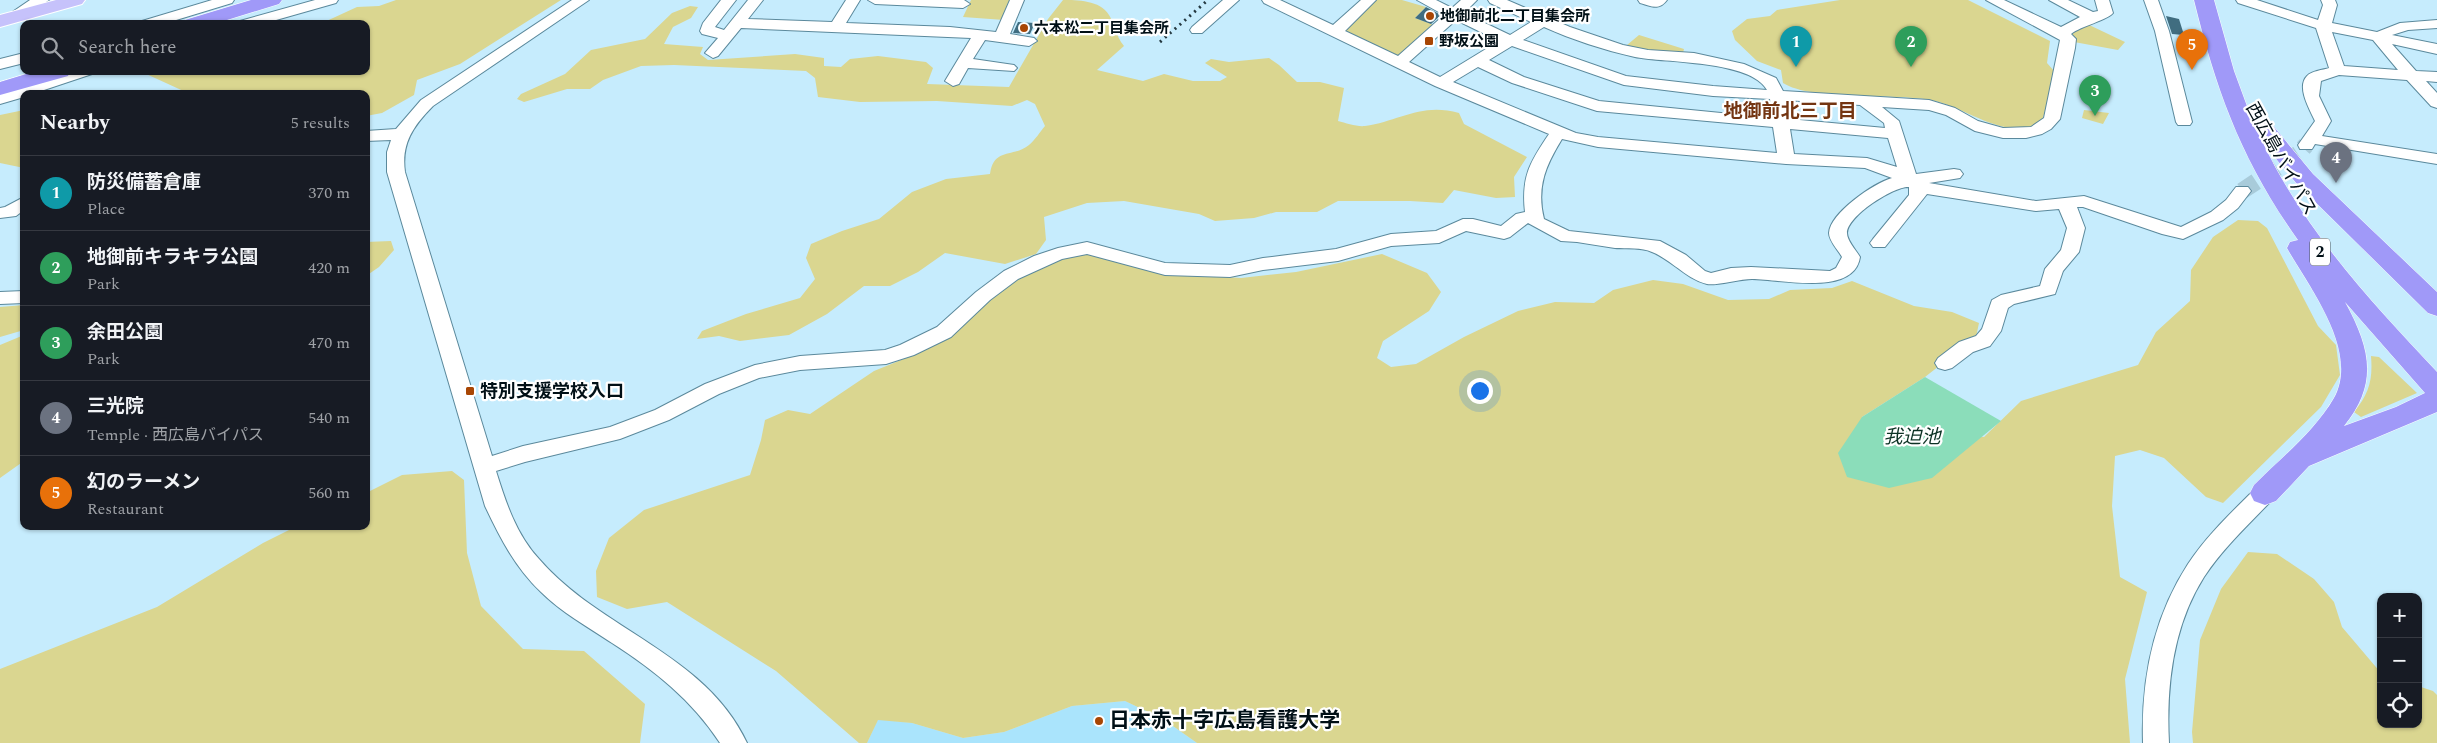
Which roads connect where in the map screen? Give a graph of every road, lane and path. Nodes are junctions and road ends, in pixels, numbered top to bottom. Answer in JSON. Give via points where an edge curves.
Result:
{"nodes":[{"id":1,"x":42,"y":0,"type":"edge"},
{"id":2,"x":76,"y":0,"type":"edge"},
{"id":3,"x":227,"y":0,"type":"edge"},
{"id":4,"x":272,"y":0,"type":"edge"},
{"id":5,"x":294,"y":0,"type":"edge"},
{"id":6,"x":331,"y":0,"type":"edge"},
{"id":7,"x":582,"y":0,"type":"edge"},
{"id":8,"x":729,"y":0,"type":"edge"},
{"id":9,"x":756,"y":0,"type":"edge"},
{"id":10,"x":853,"y":0,"type":"edge"},
{"id":11,"x":876,"y":0,"type":"edge"},
{"id":12,"x":1018,"y":0,"type":"edge"},
{"id":13,"x":1232,"y":0,"type":"edge"},
{"id":14,"x":1269,"y":0,"type":"edge"},
{"id":15,"x":1369,"y":0,"type":"edge"},
{"id":16,"x":1424,"y":0,"type":"edge"},
{"id":17,"x":1470,"y":0,"type":"edge"},
{"id":18,"x":1494,"y":0,"type":"edge"},
{"id":19,"x":1645,"y":0,"type":"edge"},
{"id":20,"x":1660,"y":0,"type":"edge"},
{"id":21,"x":1993,"y":0,"type":"edge"},
{"id":22,"x":2056,"y":0,"type":"edge"},
{"id":23,"x":2102,"y":0,"type":"edge"},
{"id":24,"x":2150,"y":0,"type":"edge"},
{"id":25,"x":2204,"y":0,"type":"edge"},
{"id":26,"x":2219,"y":0,"type":"edge"},
{"id":27,"x":2244,"y":0,"type":"edge"},
{"id":28,"x":2328,"y":0,"type":"edge"},
{"id":29,"x":909,"y":1,"type":"edge"},
{"id":30,"x":964,"y":2,"type":"edge"},
{"id":31,"x":1293,"y":4,"type":"edge"},
{"id":32,"x":1453,"y":14,"type":"junction"},
{"id":33,"x":193,"y":16,"type":"edge"},
{"id":34,"x":2092,"y":17,"type":"junction"},
{"id":35,"x":7,"y":20,"type":"edge"},
{"id":36,"x":170,"y":20,"type":"edge"},
{"id":37,"x":229,"y":20,"type":"edge"},
{"id":38,"x":259,"y":20,"type":"edge"},
{"id":39,"x":1542,"y":22,"type":"junction"},
{"id":40,"x":737,"y":23,"type":"junction"},
{"id":41,"x":2437,"y":24,"type":"edge"},
{"id":42,"x":2323,"y":25,"type":"junction"},
{"id":43,"x":836,"y":27,"type":"junction"},
{"id":44,"x":900,"y":29,"type":"junction"},
{"id":45,"x":1197,"y":30,"type":"dead end"},
{"id":46,"x":950,"y":31,"type":"junction"},
{"id":47,"x":1335,"y":32,"type":"junction"},
{"id":48,"x":2063,"y":34,"type":"junction"},
{"id":49,"x":727,"y":35,"type":"junction"},
{"id":50,"x":980,"y":35,"type":"junction"},
{"id":51,"x":2381,"y":36,"type":"junction"},
{"id":52,"x":1001,"y":38,"type":"junction"},
{"id":53,"x":1029,"y":41,"type":"dead end"},
{"id":54,"x":1510,"y":41,"type":"junction"},
{"id":55,"x":892,"y":47,"type":"dead end"},
{"id":56,"x":2437,"y":49,"type":"edge"},
{"id":57,"x":712,"y":53,"type":"dead end"},
{"id":58,"x":1649,"y":55,"type":"junction"},
{"id":59,"x":20,"y":59,"type":"edge"},
{"id":60,"x":1478,"y":61,"type":"junction"},
{"id":61,"x":964,"y":63,"type":"junction"},
{"id":62,"x":1398,"y":63,"type":"junction"},
{"id":63,"x":0,"y":64,"type":"edge"},
{"id":64,"x":1009,"y":68,"type":"dead end"},
{"id":65,"x":2338,"y":70,"type":"junction"},
{"id":66,"x":22,"y":75,"type":"edge"},
{"id":67,"x":47,"y":75,"type":"edge"},
{"id":68,"x":75,"y":75,"type":"edge"},
{"id":69,"x":2412,"y":75,"type":"junction"},
{"id":70,"x":2437,"y":77,"type":"edge"},
{"id":71,"x":953,"y":81,"type":"dead end"},
{"id":72,"x":0,"y":82,"type":"edge"},
{"id":73,"x":1441,"y":83,"type":"junction"},
{"id":74,"x":1648,"y":84,"type":"junction"},
{"id":75,"x":0,"y":89,"type":"edge"},
{"id":76,"x":28,"y":90,"type":"edge"},
{"id":77,"x":20,"y":93,"type":"edge"},
{"id":78,"x":1777,"y":94,"type":"junction"},
{"id":79,"x":2231,"y":95,"type":"junction"},
{"id":80,"x":0,"y":99,"type":"edge"},
{"id":81,"x":1862,"y":100,"type":"junction"},
{"id":82,"x":2437,"y":103,"type":"edge"},
{"id":83,"x":1649,"y":111,"type":"junction"},
{"id":84,"x":2252,"y":115,"type":"junction"},
{"id":85,"x":2184,"y":122,"type":"dead end"},
{"id":86,"x":1781,"y":124,"type":"junction"},
{"id":87,"x":1558,"y":132,"type":"junction"},
{"id":88,"x":401,"y":134,"type":"junction"},
{"id":89,"x":1896,"y":134,"type":"junction"},
{"id":90,"x":370,"y":136,"type":"edge"},
{"id":91,"x":1649,"y":146,"type":"junction"},
{"id":92,"x":1786,"y":158,"type":"junction"},
{"id":93,"x":2437,"y":159,"type":"edge"},
{"id":94,"x":1954,"y":174,"type":"dead end"},
{"id":95,"x":1914,"y":183,"type":"junction"},
{"id":96,"x":2242,"y":191,"type":"tunnel mouth"},
{"id":97,"x":2062,"y":202,"type":"junction"},
{"id":98,"x":20,"y":205,"type":"edge"},
{"id":99,"x":0,"y":213,"type":"edge"},
{"id":100,"x":1534,"y":217,"type":"junction"},
{"id":101,"x":1884,"y":242,"type":"dead end"},
{"id":102,"x":20,"y":297,"type":"edge"},
{"id":103,"x":0,"y":298,"type":"edge"},
{"id":104,"x":2437,"y":307,"type":"edge"},
{"id":105,"x":1945,"y":363,"type":"dead end"},
{"id":106,"x":2437,"y":369,"type":"edge"},
{"id":107,"x":2434,"y":398,"type":"edge"},
{"id":108,"x":484,"y":467,"type":"junction"},
{"id":109,"x":2265,"y":493,"type":"junction"},
{"id":110,"x":734,"y":743,"type":"edge"},
{"id":111,"x":2156,"y":743,"type":"edge"}],
"edges":[{"from":1,"to":35,"type":"street"},
{"from":2,"to":35,"type":"main road"},
{"from":3,"to":33,"type":"street"},
{"from":4,"to":33,"type":"highway"},
{"from":5,"to":37,"type":"highway"},
{"from":6,"to":38,"type":"street"},
{"from":7,"to":88,"type":"street","via":[[437,94],[418,111]]},
{"from":8,"to":49,"type":"street","via":[[707,30]]},
{"from":9,"to":40,"type":"street"},
{"from":10,"to":43,"type":"street"},
{"from":11,"to":29,"type":"street"},
{"from":12,"to":52,"type":"street"},
{"from":13,"to":45,"type":"street"},
{"from":14,"to":31,"type":"street"},
{"from":15,"to":47,"type":"street"},
{"from":16,"to":32,"type":"street"},
{"from":17,"to":32,"type":"street"},
{"from":18,"to":39,"type":"street"},
{"from":19,"to":20,"type":"street","via":[[1657,3]]},
{"from":21,"to":48,"type":"street"},
{"from":22,"to":34,"type":"street"},
{"from":23,"to":34,"type":"street","via":[[2106,13]]},
{"from":24,"to":85,"type":"street","via":[[2162,31]]},
{"from":25,"to":79,"type":"highway","name":"西広島バイパス","number":"2"},
{"from":26,"to":84,"type":"highway","name":"西広島バイパス","number":"2"},
{"from":27,"to":42,"type":"street"},
{"from":28,"to":42,"type":"street","via":[[2330,5]]},
{"from":29,"to":30,"type":"street"},
{"from":30,"to":46,"type":"street"},
{"from":31,"to":47,"type":"street"},
{"from":32,"to":54,"type":"street"},
{"from":32,"to":62,"type":"street"},
{"from":33,"to":36,"type":"street"},
{"from":34,"to":48,"type":"street"},
{"from":39,"to":54,"type":"street"},
{"from":39,"to":58,"type":"street"},
{"from":40,"to":43,"type":"street"},
{"from":40,"to":49,"type":"street"},
{"from":41,"to":51,"type":"street","via":[[2416,25],[2385,32]]},
{"from":42,"to":51,"type":"street"},
{"from":42,"to":65,"type":"street"},
{"from":43,"to":44,"type":"street"},
{"from":44,"to":46,"type":"street"},
{"from":44,"to":55,"type":"street"},
{"from":46,"to":50,"type":"street"},
{"from":47,"to":62,"type":"street"},
{"from":48,"to":81,"type":"street","via":[[2068,39],[2067,48],[2052,119],[2047,126],[2035,132],[1995,131],[1974,125],[1952,112],[1929,106]]},
{"from":49,"to":57,"type":"street"},
{"from":50,"to":52,"type":"street"},
{"from":50,"to":61,"type":"street"},
{"from":51,"to":56,"type":"street"},
{"from":51,"to":69,"type":"street","via":[[2381,41]]},
{"from":52,"to":53,"type":"street"},
{"from":54,"to":60,"type":"street"},
{"from":54,"to":74,"type":"street","via":[[1624,80]]},
{"from":58,"to":74,"type":"street"},
{"from":58,"to":78,"type":"street","via":[[1700,58],[1741,68],[1770,81]]},
{"from":59,"to":63,"type":"street"},
{"from":60,"to":73,"type":"street"},
{"from":60,"to":83,"type":"street","via":[[1518,80],[1586,104]]},
{"from":61,"to":64,"type":"street"},
{"from":61,"to":71,"type":"street"},
{"from":62,"to":73,"type":"street"},
{"from":65,"to":69,"type":"street"},
{"from":65,"to":93,"type":"street","via":[[2313,78],[2311,96],[2323,121],[2309,142]]},
{"from":66,"to":72,"type":"highway"},
{"from":67,"to":75,"type":"highway"},
{"from":68,"to":76,"type":"street"},
{"from":69,"to":70,"type":"street"},
{"from":69,"to":82,"type":"street"},
{"from":73,"to":87,"type":"street"},
{"from":74,"to":78,"type":"street"},
{"from":74,"to":83,"type":"street"},
{"from":77,"to":80,"type":"street"},
{"from":78,"to":81,"type":"street"},
{"from":78,"to":86,"type":"street"},
{"from":79,"to":107,"type":"highway","name":"西広島バイパス","number":"2","via":[[2256,151],[2304,230]]},
{"from":79,"to":109,"type":"highway","via":[[2241,134],[2261,181],[2347,335],[2355,364],[2351,392],[2345,405]]},
{"from":81,"to":89,"type":"street","via":[[1887,116]]},
{"from":83,"to":86,"type":"street"},
{"from":83,"to":91,"type":"street"},
{"from":84,"to":104,"type":"highway","via":[[2312,186]]},
{"from":84,"to":106,"type":"highway","name":"西広島バイパス","number":"2","via":[[2290,185],[2344,261]]},
{"from":86,"to":89,"type":"street"},
{"from":86,"to":92,"type":"street"},
{"from":87,"to":91,"type":"street","via":[[1598,142]]},
{"from":87,"to":100,"type":"street","via":[[1532,175]]},
{"from":88,"to":90,"type":"street"},
{"from":88,"to":108,"type":"street","via":[[394,155],[396,172]]},
{"from":89,"to":95,"type":"street"},
{"from":91,"to":92,"type":"street"},
{"from":92,"to":95,"type":"street","via":[[1867,163]]},
{"from":94,"to":95,"type":"street"},
{"from":95,"to":97,"type":"street","via":[[1946,193],[2018,205]]},
{"from":95,"to":100,"type":"street","via":[[1886,186],[1845,217],[1838,231],[1850,262],[1843,272],[1833,277],[1751,273],[1710,279],[1698,275],[1680,259],[1654,245],[1567,237],[1536,222]]},
{"from":95,"to":101,"type":"street","via":[[1918,196]]},
{"from":96,"to":97,"type":"street","via":[[2217,216],[2183,233],[2084,201]]},
{"from":97,"to":105,"type":"street","via":[[2069,208],[2076,228],[2070,252],[2054,270],[2048,290],[2008,299],[1998,305],[1991,331],[1983,341],[1966,347]]},
{"from":98,"to":99,"type":"street","via":[[10,212]]},
{"from":100,"to":108,"type":"street","via":[[1522,218],[1504,233],[1463,225],[1439,237],[1391,240],[1338,255],[1230,271],[1165,269],[1087,248],[1058,254],[1012,275],[983,296],[944,332],[886,358],[800,363],[755,372],[712,388],[662,415],[613,434],[523,454]]},
{"from":102,"to":103,"type":"street"},
{"from":107,"to":109,"type":"highway","via":[[2340,438],[2293,467]]},
{"from":108,"to":110,"type":"street","via":[[503,525],[540,579],[578,609],[675,674],[713,713]]},
{"from":109,"to":111,"type":"street","via":[[2202,563],[2178,602],[2165,638],[2157,679]]}]}
